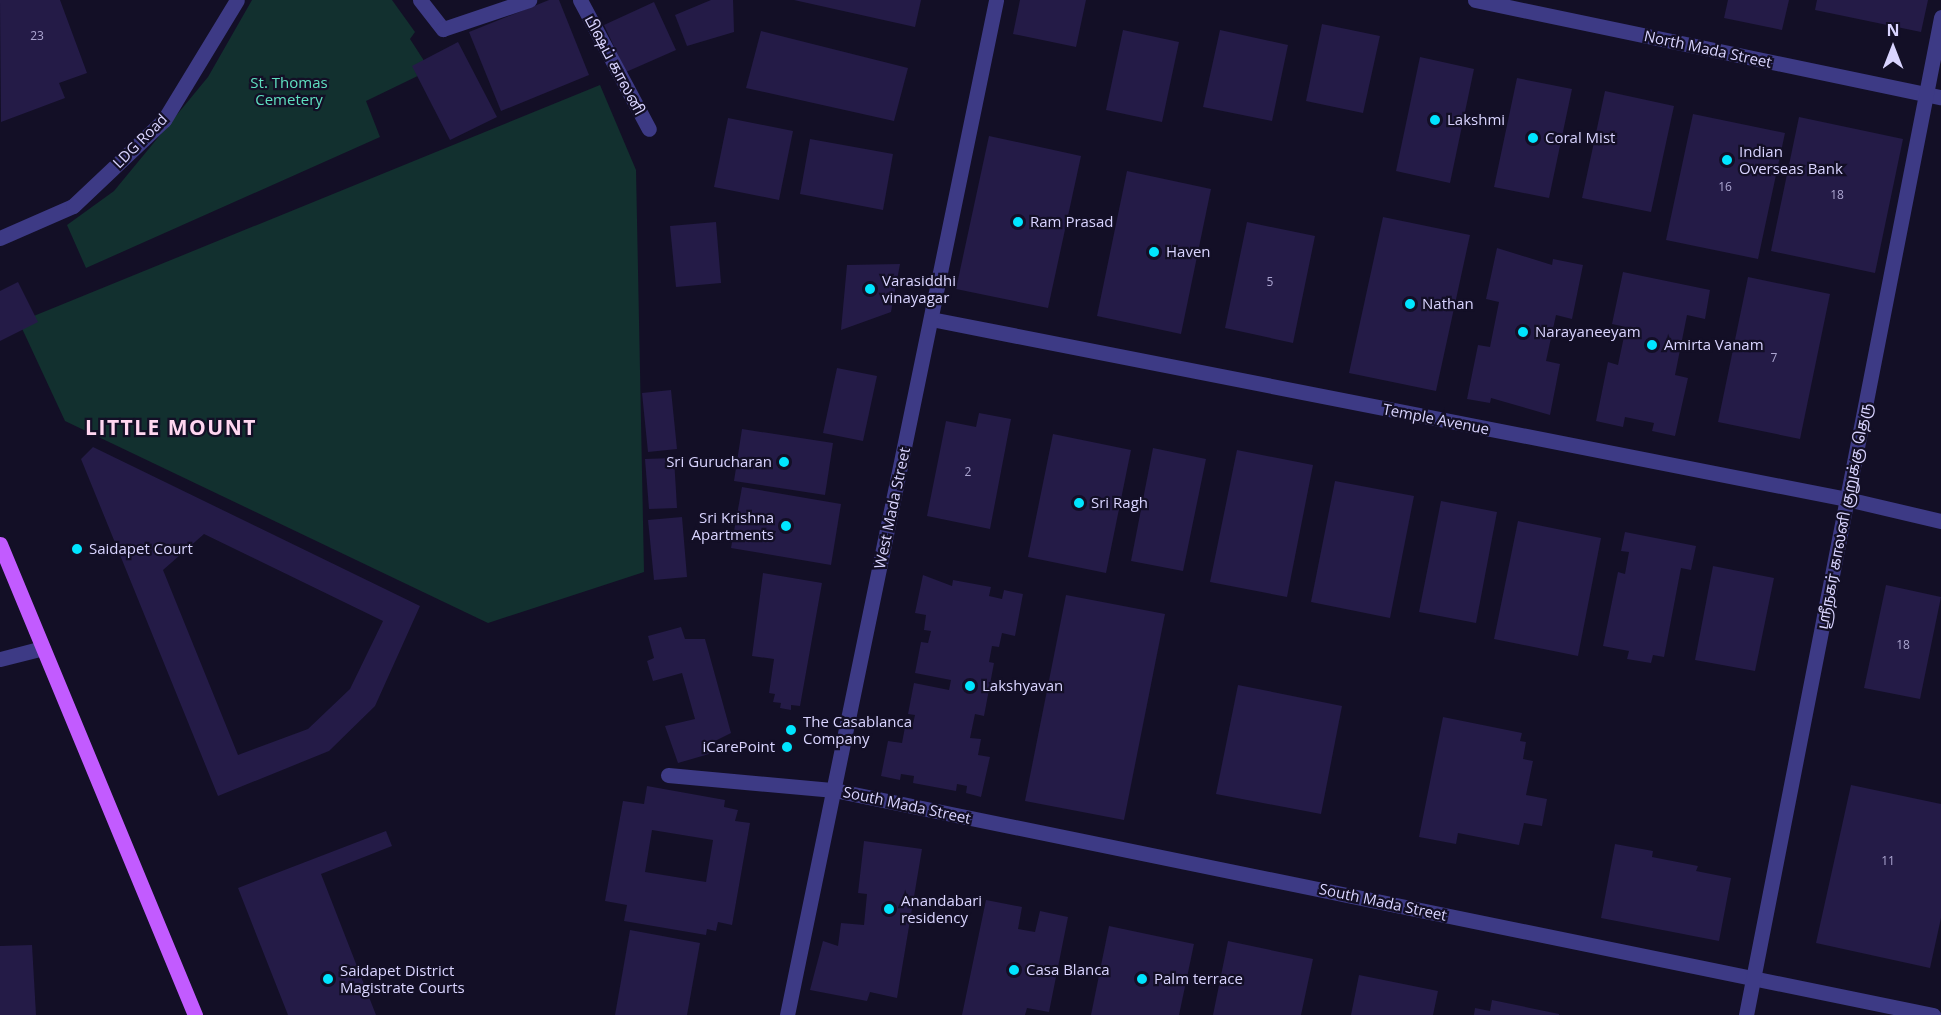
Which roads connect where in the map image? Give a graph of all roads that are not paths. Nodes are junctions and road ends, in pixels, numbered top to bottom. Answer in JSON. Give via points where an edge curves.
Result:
{"nodes":[{"id":1,"x":420,"y":0,"type":"edge"},
{"id":2,"x":529,"y":0,"type":"edge"},
{"id":3,"x":580,"y":0,"type":"edge"},
{"id":4,"x":996,"y":0,"type":"edge"},
{"id":5,"x":1475,"y":0,"type":"edge"},
{"id":6,"x":233,"y":2,"type":"edge"},
{"id":7,"x":1941,"y":17,"type":"edge"},
{"id":8,"x":1934,"y":96,"type":"edge"},
{"id":9,"x":649,"y":129,"type":"dead end"},
{"id":10,"x":0,"y":238,"type":"edge"},
{"id":11,"x":930,"y":319,"type":"junction"},
{"id":12,"x":1847,"y":499,"type":"junction"},
{"id":13,"x":1941,"y":521,"type":"edge"},
{"id":14,"x":0,"y":544,"type":"edge"},
{"id":15,"x":43,"y":648,"type":"junction"},
{"id":16,"x":0,"y":659,"type":"edge"},
{"id":17,"x":668,"y":775,"type":"dead end"},
{"id":18,"x":834,"y":790,"type":"junction"},
{"id":19,"x":1754,"y":978,"type":"junction"},
{"id":20,"x":195,"y":1015,"type":"edge"},
{"id":21,"x":787,"y":1015,"type":"edge"},
{"id":22,"x":1746,"y":1015,"type":"edge"},
{"id":23,"x":1933,"y":1015,"type":"edge"}],
"edges":[{"from":1,"to":2,"type":"street","via":[[443,29]]},
{"from":3,"to":9,"type":"street","name":"பிஷப் காலனி"},
{"from":4,"to":11,"type":"street","name":"West Mada Street"},
{"from":5,"to":8,"type":"street","name":"North Mada Street"},
{"from":6,"to":10,"type":"street","name":"LDG Road","via":[[164,120],[73,206]]},
{"from":7,"to":8,"type":"street","name":"ஸ்ரீநகர் காலனி குறுக்கு தெரு"},
{"from":8,"to":12,"type":"street","name":"ஸ்ரீநகர் காலனி குறுக்கு தெரு"},
{"from":11,"to":12,"type":"street","name":"Temple Avenue"},
{"from":11,"to":18,"type":"street","name":"West Mada Street"},
{"from":12,"to":13,"type":"street","name":"Temple Avenue"},
{"from":12,"to":19,"type":"street","name":"ஸ்ரீநகர் காலனி குறுக்கு தெரு"},
{"from":14,"to":15,"type":"main road"},
{"from":15,"to":16,"type":"street"},
{"from":15,"to":20,"type":"main road"},
{"from":17,"to":18,"type":"street","name":"South Mada Street"},
{"from":18,"to":19,"type":"street","name":"South Mada Street"},
{"from":18,"to":21,"type":"street","name":"West Mada Street"},
{"from":19,"to":22,"type":"street","name":"ஸ்ரீநகர் காலனி குறுக்கு தெரு"},
{"from":19,"to":23,"type":"street","name":"South Mada Street"}]}
